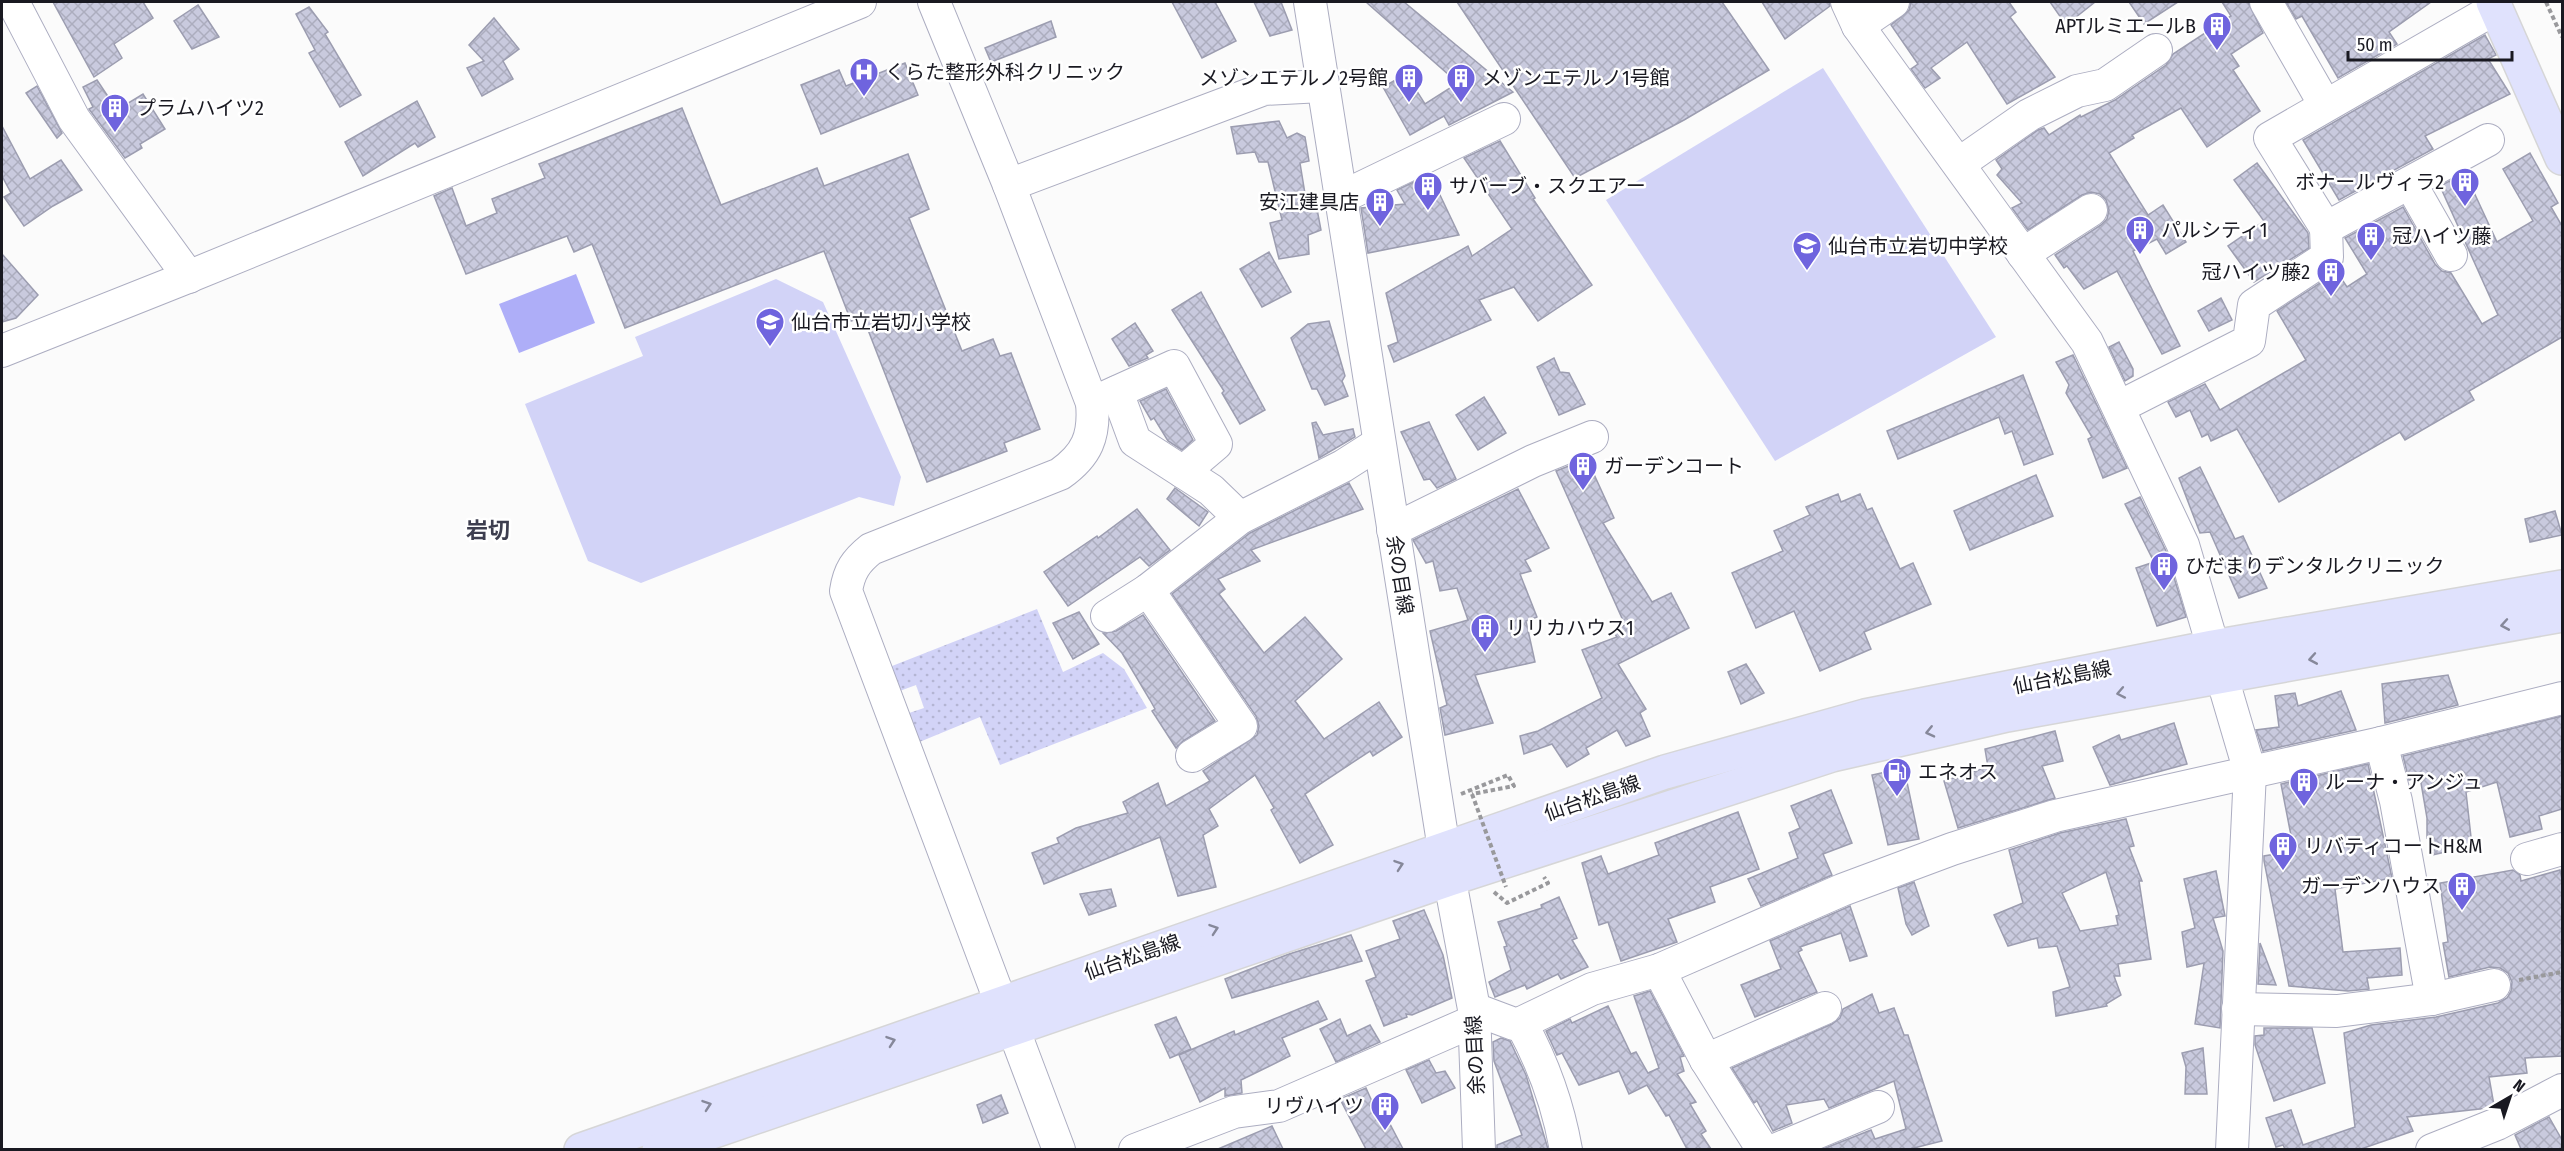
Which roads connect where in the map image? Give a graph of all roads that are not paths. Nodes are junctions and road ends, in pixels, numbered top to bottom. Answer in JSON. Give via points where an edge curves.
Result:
{"nodes":[{"id":1,"x":13,"y":2,"type":"edge"},
{"id":2,"x":860,"y":2,"type":"edge"},
{"id":3,"x":934,"y":2,"type":"edge"},
{"id":4,"x":1310,"y":2,"type":"edge"},
{"id":5,"x":1893,"y":2,"type":"edge"},
{"id":6,"x":2266,"y":2,"type":"edge"},
{"id":7,"x":2495,"y":5,"type":"edge"},
{"id":8,"x":810,"y":11,"type":"edge"},
{"id":9,"x":1853,"y":14,"type":"edge"},
{"id":10,"x":2156,"y":50,"type":"dead end"},
{"id":11,"x":1322,"y":86,"type":"junction"},
{"id":12,"x":2325,"y":105,"type":"junction"},
{"id":13,"x":1504,"y":119,"type":"dead end"},
{"id":14,"x":2488,"y":140,"type":"dead end"},
{"id":15,"x":2562,"y":158,"type":"edge"},
{"id":16,"x":1960,"y":163,"type":"junction"},
{"id":17,"x":2410,"y":183,"type":"junction"},
{"id":18,"x":1008,"y":185,"type":"junction"},
{"id":19,"x":1340,"y":198,"type":"junction"},
{"id":20,"x":2091,"y":210,"type":"dead end"},
{"id":21,"x":2326,"y":228,"type":"junction"},
{"id":22,"x":2023,"y":254,"type":"junction"},
{"id":23,"x":2451,"y":255,"type":"dead end"},
{"id":24,"x":189,"y":277,"type":"junction"},
{"id":25,"x":2,"y":351,"type":"edge"},
{"id":26,"x":1105,"y":397,"type":"junction"},
{"id":27,"x":2119,"y":407,"type":"junction"},
{"id":28,"x":1592,"y":437,"type":"dead end"},
{"id":29,"x":1379,"y":443,"type":"junction"},
{"id":30,"x":1183,"y":472,"type":"junction"},
{"id":31,"x":1240,"y":518,"type":"junction"},
{"id":32,"x":1393,"y":530,"type":"junction"},
{"id":33,"x":2562,"y":587,"type":"edge"},
{"id":34,"x":1148,"y":590,"type":"junction"},
{"id":35,"x":2562,"y":615,"type":"edge"},
{"id":36,"x":1107,"y":616,"type":"dead end"},
{"id":37,"x":2217,"y":661,"type":"junction"},
{"id":38,"x":2562,"y":698,"type":"edge"},
{"id":39,"x":2381,"y":743,"type":"junction"},
{"id":40,"x":1192,"y":756,"type":"dead end"},
{"id":41,"x":2250,"y":772,"type":"junction"},
{"id":42,"x":2562,"y":849,"type":"edge"},
{"id":43,"x":2527,"y":859,"type":"dead end"},
{"id":44,"x":1447,"y":864,"type":"junction"},
{"id":45,"x":1659,"y":970,"type":"junction"},
{"id":46,"x":2494,"y":985,"type":"road end"},
{"id":47,"x":2432,"y":999,"type":"junction"},
{"id":48,"x":1825,"y":1008,"type":"dead end"},
{"id":49,"x":2238,"y":1009,"type":"junction"},
{"id":50,"x":1007,"y":1015,"type":"junction"},
{"id":51,"x":1474,"y":1015,"type":"junction"},
{"id":52,"x":1521,"y":1023,"type":"junction"},
{"id":53,"x":1706,"y":1060,"type":"junction"},
{"id":54,"x":2562,"y":1090,"type":"edge"},
{"id":55,"x":1879,"y":1108,"type":"dead end"},
{"id":56,"x":663,"y":1143,"type":"edge"},
{"id":57,"x":580,"y":1149,"type":"edge"},
{"id":58,"x":1059,"y":1149,"type":"edge"},
{"id":59,"x":1135,"y":1149,"type":"edge"},
{"id":60,"x":1479,"y":1149,"type":"edge"},
{"id":61,"x":1566,"y":1149,"type":"edge"},
{"id":62,"x":1763,"y":1149,"type":"edge"},
{"id":63,"x":1775,"y":1149,"type":"edge"},
{"id":64,"x":2232,"y":1149,"type":"edge"},
{"id":65,"x":2432,"y":1149,"type":"edge"}],
"edges":[{"from":1,"to":24,"type":"street","via":[[74,119]]},
{"from":2,"to":8,"type":"street"},
{"from":3,"to":18,"type":"street"},
{"from":4,"to":11,"type":"street","name":"余の目線"},
{"from":5,"to":9,"type":"street"},
{"from":6,"to":12,"type":"street"},
{"from":7,"to":12,"type":"street"},
{"from":7,"to":15,"type":"main road"},
{"from":8,"to":24,"type":"street"},
{"from":9,"to":16,"type":"street"},
{"from":10,"to":16,"type":"street","via":[[2105,85],[2077,91],[2029,115]]},
{"from":11,"to":18,"type":"street","via":[[1264,89]]},
{"from":11,"to":19,"type":"street","name":"余の目線"},
{"from":12,"to":21,"type":"street","via":[[2270,138]]},
{"from":13,"to":19,"type":"street"},
{"from":14,"to":17,"type":"street"},
{"from":16,"to":22,"type":"street"},
{"from":17,"to":21,"type":"street"},
{"from":17,"to":23,"type":"street"},
{"from":18,"to":26,"type":"street"},
{"from":19,"to":29,"type":"street","name":"余の目線"},
{"from":20,"to":22,"type":"street"},
{"from":21,"to":27,"type":"street","via":[[2327,257],[2254,305],[2249,341]]},
{"from":22,"to":27,"type":"street","via":[[2087,342]]},
{"from":24,"to":25,"type":"street"},
{"from":26,"to":30,"type":"street","via":[[1135,441]]},
{"from":26,"to":30,"type":"street","via":[[1174,366],[1216,444]]},
{"from":26,"to":50,"type":"street","via":[[1078,461],[1060,474],[871,549],[858,559],[849,574],[846,591]]},
{"from":27,"to":37,"type":"street","via":[[2183,545]]},
{"from":28,"to":32,"type":"street","via":[[1533,461]]},
{"from":29,"to":31,"type":"street","via":[[1343,466]]},
{"from":29,"to":32,"type":"street","name":"余の目線"},
{"from":30,"to":31,"type":"street"},
{"from":31,"to":34,"type":"street"},
{"from":32,"to":44,"type":"street","name":"余の目線"},
{"from":33,"to":37,"type":"main road","name":"仙台松島線"},
{"from":34,"to":36,"type":"street"},
{"from":34,"to":40,"type":"street","via":[[1241,726]]},
{"from":35,"to":37,"type":"main road","name":"仙台松島線","one_way":true},
{"from":37,"to":41,"type":"street"},
{"from":37,"to":44,"type":"main road","name":"仙台松島線","via":[[1832,755]]},
{"from":38,"to":39,"type":"street"},
{"from":39,"to":41,"type":"street"},
{"from":39,"to":47,"type":"street","via":[[2396,801]]},
{"from":41,"to":45,"type":"street","via":[[2055,816],[1952,849],[1842,890]]},
{"from":41,"to":49,"type":"street"},
{"from":42,"to":43,"type":"street"},
{"from":44,"to":50,"type":"main road","name":"仙台松島線"},
{"from":44,"to":51,"type":"street","name":"余の目線"},
{"from":45,"to":52,"type":"street","via":[[1592,989]]},
{"from":45,"to":53,"type":"street"},
{"from":46,"to":47,"type":"street"},
{"from":47,"to":49,"type":"street","via":[[2337,1011]]},
{"from":48,"to":53,"type":"street"},
{"from":49,"to":64,"type":"street"},
{"from":50,"to":56,"type":"main road","name":"仙台松島線"},
{"from":50,"to":58,"type":"street"},
{"from":51,"to":52,"type":"street"},
{"from":51,"to":59,"type":"street","via":[[1279,1106],[1234,1112]]},
{"from":51,"to":60,"type":"street","name":"余の目線"},
{"from":52,"to":61,"type":"street","via":[[1543,1064]]},
{"from":53,"to":62,"type":"street"},
{"from":54,"to":65,"type":"street","via":[[2497,1124]]},
{"from":55,"to":63,"type":"street"},
{"from":56,"to":57,"type":"main road","name":"仙台松島線"}]}
